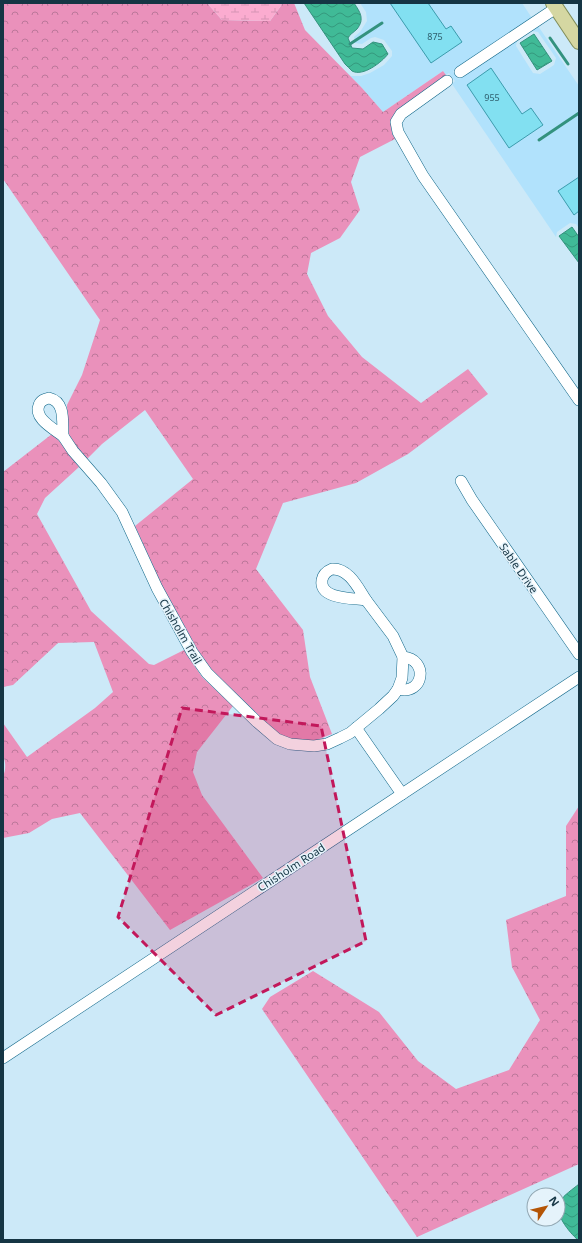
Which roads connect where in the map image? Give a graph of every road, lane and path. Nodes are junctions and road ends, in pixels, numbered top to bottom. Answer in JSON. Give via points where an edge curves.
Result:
{"nodes":[{"id":1,"x":555,"y":5,"type":"edge"},
{"id":2,"x":579,"y":42,"type":"edge"},
{"id":3,"x":460,"y":72,"type":"dead end"},
{"id":4,"x":447,"y":81,"type":"dead end"},
{"id":5,"x":579,"y":400,"type":"edge"},
{"id":6,"x":63,"y":436,"type":"dead end"},
{"id":7,"x":461,"y":481,"type":"dead end"},
{"id":8,"x":366,"y":600,"type":"dead end"},
{"id":9,"x":579,"y":654,"type":"edge"},
{"id":10,"x":403,"y":657,"type":"junction"},
{"id":11,"x":579,"y":677,"type":"edge"},
{"id":12,"x":398,"y":690,"type":"junction"},
{"id":13,"x":356,"y":728,"type":"junction"},
{"id":14,"x":402,"y":794,"type":"junction"},
{"id":15,"x":3,"y":1058,"type":"edge"}],
"edges":[{"from":1,"to":2,"type":"main road"},
{"from":1,"to":3,"type":"street"},
{"from":4,"to":5,"type":"street","via":[[401,114],[396,122],[398,132],[423,176]]},
{"from":6,"to":13,"type":"street","name":"Chisholm Trail","via":[[122,512],[156,588],[192,652],[207,673],[277,739],[290,744],[326,744]]},
{"from":7,"to":9,"type":"street","name":"Sable Drive"},
{"from":8,"to":10,"type":"street","via":[[393,636]]},
{"from":10,"to":12,"type":"street","via":[[402,678]]},
{"from":10,"to":12,"type":"street","via":[[416,662],[421,674],[419,681],[410,690]]},
{"from":11,"to":14,"type":"street","name":"Chisholm Road"},
{"from":12,"to":13,"type":"street","name":"Chisholm Trail","via":[[379,710]]},
{"from":13,"to":14,"type":"street"},
{"from":14,"to":15,"type":"street","name":"Chisholm Road"}]}
